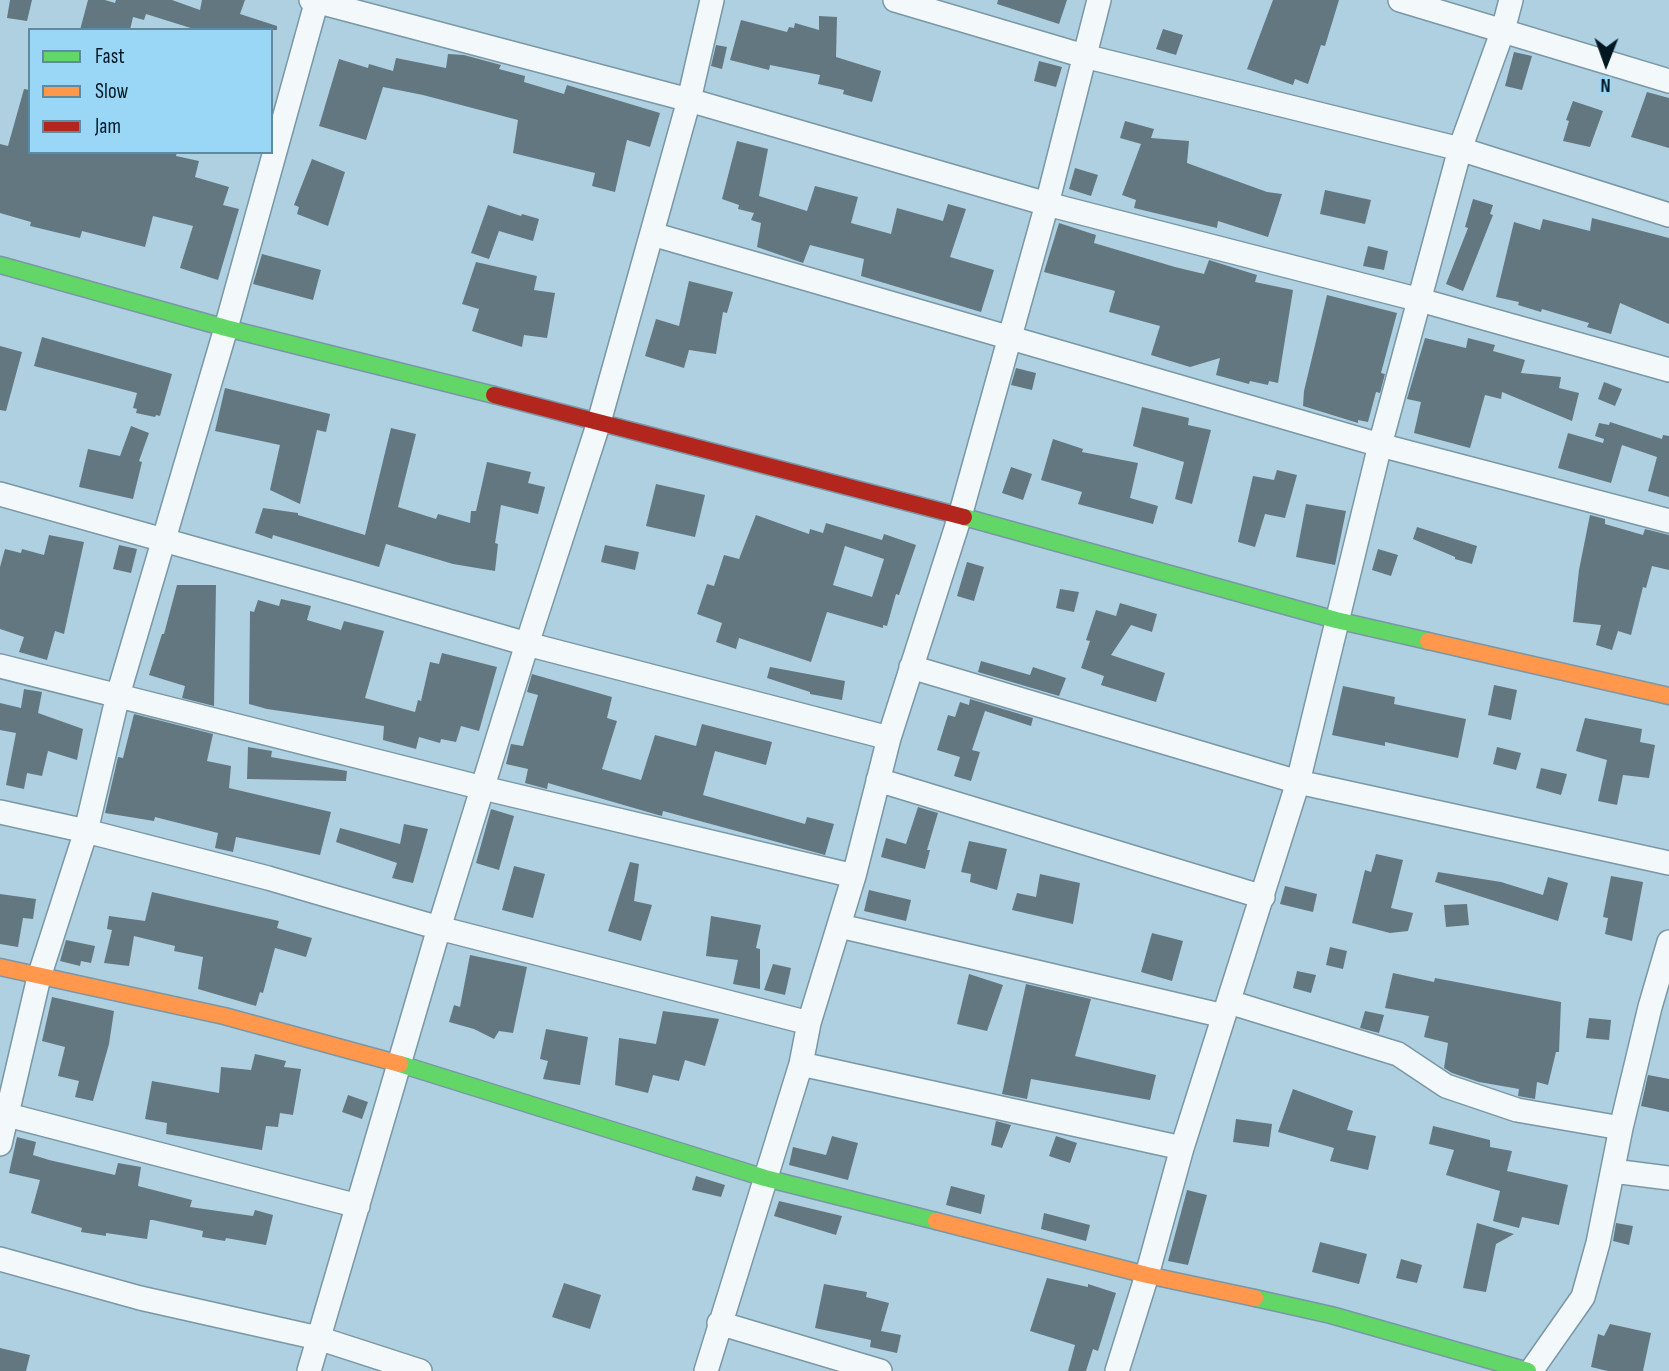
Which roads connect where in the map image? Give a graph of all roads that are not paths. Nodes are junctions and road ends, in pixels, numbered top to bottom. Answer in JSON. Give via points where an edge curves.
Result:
{"nodes":[{"id":1,"x":315,"y":0,"type":"edge"},
{"id":2,"x":712,"y":0,"type":"edge"},
{"id":3,"x":895,"y":0,"type":"edge"},
{"id":4,"x":1099,"y":0,"type":"edge"},
{"id":5,"x":1400,"y":0,"type":"edge"},
{"id":6,"x":1511,"y":0,"type":"edge"},
{"id":7,"x":1503,"y":30,"type":"junction"},
{"id":8,"x":1084,"y":56,"type":"junction"},
{"id":9,"x":1669,"y":81,"type":"edge"},
{"id":10,"x":689,"y":100,"type":"junction"},
{"id":11,"x":1460,"y":149,"type":"junction"},
{"id":12,"x":1047,"y":204,"type":"junction"},
{"id":13,"x":1669,"y":215,"type":"edge"},
{"id":14,"x":652,"y":234,"type":"junction"},
{"id":15,"x":0,"y":265,"type":"edge"},
{"id":16,"x":1420,"y":300,"type":"junction"},
{"id":17,"x":226,"y":328,"type":"junction"},
{"id":18,"x":1009,"y":337,"type":"junction"},
{"id":19,"x":1669,"y":370,"type":"edge"},
{"id":20,"x":599,"y":422,"type":"junction"},
{"id":21,"x":1380,"y":445,"type":"junction"},
{"id":22,"x":0,"y":494,"type":"edge"},
{"id":23,"x":960,"y":516,"type":"junction"},
{"id":24,"x":1669,"y":521,"type":"edge"},
{"id":25,"x":162,"y":541,"type":"junction"},
{"id":26,"x":1336,"y":620,"type":"junction"},
{"id":27,"x":527,"y":645,"type":"junction"},
{"id":28,"x":0,"y":666,"type":"edge"},
{"id":29,"x":911,"y":667,"type":"junction"},
{"id":30,"x":118,"y":695,"type":"junction"},
{"id":31,"x":1669,"y":696,"type":"edge"},
{"id":32,"x":889,"y":738,"type":"junction"},
{"id":33,"x":878,"y":780,"type":"junction"},
{"id":34,"x":1298,"y":782,"type":"junction"},
{"id":35,"x":483,"y":788,"type":"junction"},
{"id":36,"x":0,"y":812,"type":"edge"},
{"id":37,"x":86,"y":831,"type":"junction"},
{"id":38,"x":1669,"y":863,"type":"edge"},
{"id":39,"x":854,"y":876,"type":"junction"},
{"id":40,"x":1263,"y":897,"type":"junction"},
{"id":41,"x":840,"y":926,"type":"junction"},
{"id":42,"x":439,"y":928,"type":"junction"},
{"id":43,"x":1669,"y":942,"type":"edge"},
{"id":44,"x":0,"y":967,"type":"edge"},
{"id":45,"x":1665,"y":974,"type":"edge"},
{"id":46,"x":39,"y":977,"type":"junction"},
{"id":47,"x":1227,"y":1009,"type":"junction"},
{"id":48,"x":809,"y":1023,"type":"junction"},
{"id":49,"x":398,"y":1063,"type":"junction"},
{"id":50,"x":801,"y":1064,"type":"junction"},
{"id":51,"x":4,"y":1114,"type":"edge"},
{"id":52,"x":1621,"y":1128,"type":"junction"},
{"id":53,"x":0,"y":1144,"type":"edge"},
{"id":54,"x":1182,"y":1148,"type":"junction"},
{"id":55,"x":1613,"y":1171,"type":"junction"},
{"id":56,"x":765,"y":1178,"type":"junction"},
{"id":57,"x":1669,"y":1178,"type":"edge"},
{"id":58,"x":358,"y":1206,"type":"junction"},
{"id":59,"x":0,"y":1259,"type":"edge"},
{"id":60,"x":1147,"y":1275,"type":"junction"},
{"id":61,"x":719,"y":1323,"type":"junction"},
{"id":62,"x":318,"y":1338,"type":"junction"},
{"id":63,"x":309,"y":1371,"type":"edge"},
{"id":64,"x":420,"y":1371,"type":"edge"},
{"id":65,"x":706,"y":1371,"type":"edge"},
{"id":66,"x":880,"y":1371,"type":"edge"},
{"id":67,"x":1117,"y":1371,"type":"edge"},
{"id":68,"x":1530,"y":1371,"type":"edge"}],
"edges":[{"from":1,"to":10,"type":"street"},
{"from":1,"to":17,"type":"street"},
{"from":2,"to":10,"type":"street"},
{"from":3,"to":8,"type":"street"},
{"from":4,"to":8,"type":"street"},
{"from":5,"to":7,"type":"street"},
{"from":6,"to":7,"type":"street"},
{"from":7,"to":9,"type":"street"},
{"from":7,"to":11,"type":"street"},
{"from":8,"to":11,"type":"street"},
{"from":8,"to":12,"type":"street"},
{"from":10,"to":12,"type":"street"},
{"from":10,"to":14,"type":"street"},
{"from":11,"to":13,"type":"street"},
{"from":11,"to":16,"type":"street"},
{"from":12,"to":16,"type":"street"},
{"from":12,"to":18,"type":"street"},
{"from":14,"to":18,"type":"street"},
{"from":14,"to":20,"type":"street"},
{"from":15,"to":17,"type":"street"},
{"from":16,"to":19,"type":"street"},
{"from":16,"to":21,"type":"street"},
{"from":17,"to":20,"type":"street"},
{"from":17,"to":25,"type":"street"},
{"from":18,"to":21,"type":"street"},
{"from":18,"to":23,"type":"street"},
{"from":20,"to":23,"type":"street"},
{"from":20,"to":27,"type":"street"},
{"from":21,"to":24,"type":"street"},
{"from":21,"to":26,"type":"street"},
{"from":22,"to":25,"type":"street"},
{"from":23,"to":26,"type":"street"},
{"from":23,"to":29,"type":"street"},
{"from":25,"to":27,"type":"street"},
{"from":25,"to":30,"type":"street"},
{"from":26,"to":31,"type":"street"},
{"from":26,"to":34,"type":"street"},
{"from":27,"to":32,"type":"street"},
{"from":27,"to":35,"type":"street"},
{"from":28,"to":30,"type":"street"},
{"from":29,"to":32,"type":"street"},
{"from":29,"to":34,"type":"street"},
{"from":30,"to":35,"type":"street"},
{"from":30,"to":37,"type":"street"},
{"from":32,"to":33,"type":"street"},
{"from":33,"to":39,"type":"street"},
{"from":33,"to":40,"type":"street"},
{"from":34,"to":38,"type":"street"},
{"from":34,"to":40,"type":"street"},
{"from":35,"to":39,"type":"street"},
{"from":35,"to":42,"type":"street"},
{"from":36,"to":37,"type":"street"},
{"from":37,"to":42,"type":"street"},
{"from":37,"to":46,"type":"street"},
{"from":39,"to":41,"type":"street"},
{"from":40,"to":47,"type":"street"},
{"from":41,"to":47,"type":"street"},
{"from":41,"to":48,"type":"street"},
{"from":42,"to":48,"type":"street"},
{"from":42,"to":49,"type":"street"},
{"from":43,"to":45,"type":"street"},
{"from":44,"to":46,"type":"street"},
{"from":45,"to":52,"type":"street"},
{"from":46,"to":49,"type":"street","via":[[224,1016]]},
{"from":46,"to":51,"type":"street"},
{"from":47,"to":52,"type":"street","via":[[1398,1054],[1447,1086],[1517,1110]]},
{"from":47,"to":54,"type":"street"},
{"from":48,"to":50,"type":"street"},
{"from":49,"to":56,"type":"street"},
{"from":49,"to":58,"type":"street"},
{"from":50,"to":54,"type":"street"},
{"from":50,"to":56,"type":"street"},
{"from":51,"to":53,"type":"street"},
{"from":51,"to":58,"type":"street"},
{"from":52,"to":55,"type":"street"},
{"from":54,"to":60,"type":"street"},
{"from":55,"to":57,"type":"street"},
{"from":55,"to":68,"type":"street","via":[[1583,1297]]},
{"from":56,"to":60,"type":"street"},
{"from":56,"to":61,"type":"street"},
{"from":58,"to":62,"type":"street"},
{"from":59,"to":62,"type":"street","via":[[140,1298]]},
{"from":60,"to":67,"type":"street"},
{"from":60,"to":68,"type":"street","via":[[1331,1315]]},
{"from":61,"to":65,"type":"street"},
{"from":61,"to":66,"type":"street"},
{"from":62,"to":63,"type":"street"},
{"from":62,"to":64,"type":"street"}]}
